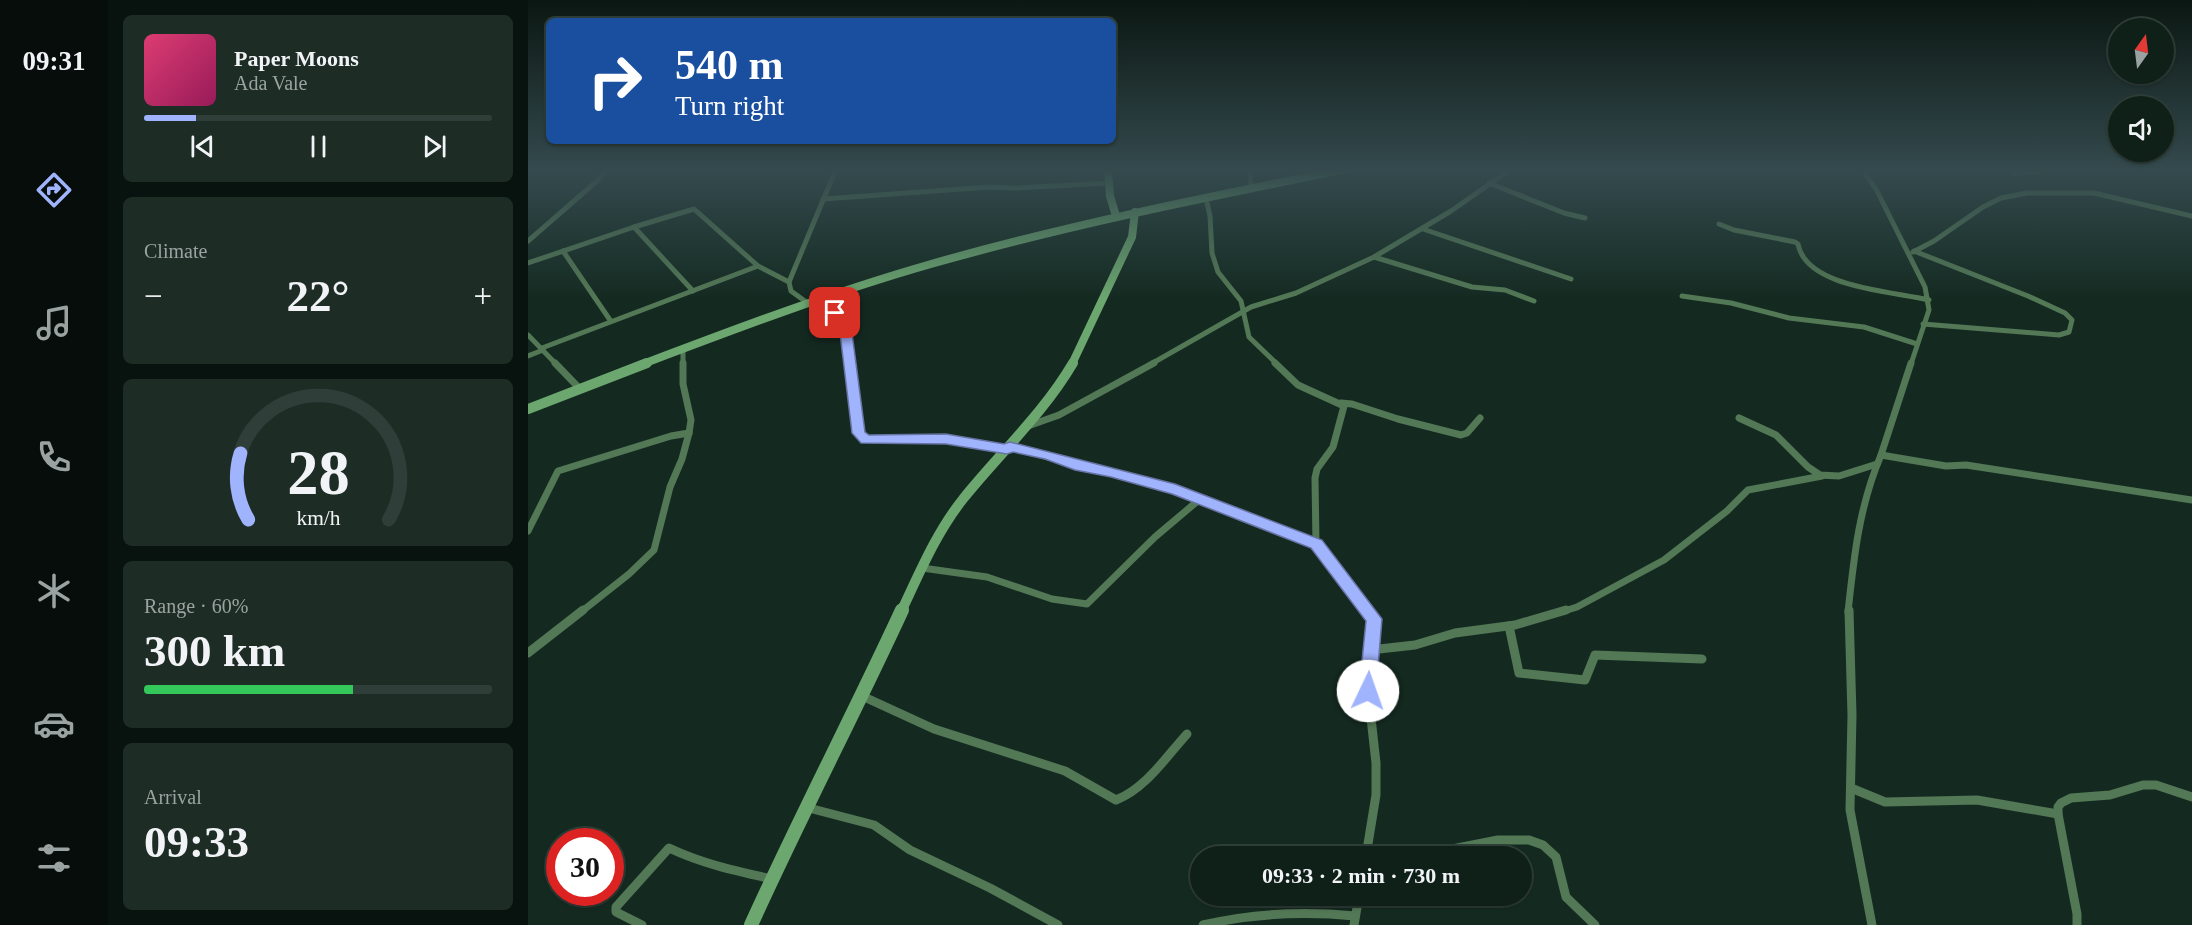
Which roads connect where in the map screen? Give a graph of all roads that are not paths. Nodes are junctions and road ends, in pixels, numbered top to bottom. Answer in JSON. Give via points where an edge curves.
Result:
{"nodes":[{"id":1,"x":561,"y":212,"type":"edge"},
{"id":2,"x":683,"y":212,"type":"edge"},
{"id":3,"x":698,"y":212,"type":"edge"},
{"id":4,"x":818,"y":212,"type":"edge"},
{"id":5,"x":1115,"y":212,"type":"edge"},
{"id":6,"x":1135,"y":212,"type":"joint"},
{"id":7,"x":1208,"y":212,"type":"edge"},
{"id":8,"x":1447,"y":212,"type":"edge"},
{"id":9,"x":1562,"y":212,"type":"edge"},
{"id":10,"x":1887,"y":212,"type":"edge"},
{"id":11,"x":1976,"y":212,"type":"edge"},
{"id":12,"x":2176,"y":212,"type":"edge"},
{"id":13,"x":1116,"y":216,"type":"junction"},
{"id":14,"x":2192,"y":216,"type":"edge"},
{"id":15,"x":1585,"y":218,"type":"dead end"},
{"id":16,"x":1719,"y":224,"type":"dead end"},
{"id":17,"x":634,"y":227,"type":"junction"},
{"id":18,"x":1423,"y":229,"type":"junction"},
{"id":19,"x":528,"y":241,"type":"edge"},
{"id":20,"x":562,"y":251,"type":"junction"},
{"id":21,"x":1913,"y":252,"type":"junction"},
{"id":22,"x":1374,"y":257,"type":"junction"},
{"id":23,"x":528,"y":263,"type":"edge"},
{"id":24,"x":758,"y":266,"type":"junction"},
{"id":25,"x":1571,"y":279,"type":"dead end"},
{"id":26,"x":789,"y":282,"type":"junction"},
{"id":27,"x":693,"y":291,"type":"junction"},
{"id":28,"x":1682,"y":296,"type":"dead end"},
{"id":29,"x":826,"y":298,"type":"junction"},
{"id":30,"x":1929,"y":300,"type":"junction"},
{"id":31,"x":1534,"y":301,"type":"dead end"},
{"id":32,"x":809,"y":304,"type":"junction"},
{"id":33,"x":1244,"y":311,"type":"junction"},
{"id":34,"x":610,"y":320,"type":"junction"},
{"id":35,"x":1923,"y":324,"type":"junction"},
{"id":36,"x":528,"y":335,"type":"edge"},
{"id":37,"x":1917,"y":344,"type":"junction"},
{"id":38,"x":543,"y":349,"type":"junction"},
{"id":39,"x":683,"y":350,"type":"junction"},
{"id":40,"x":528,"y":356,"type":"edge"},
{"id":41,"x":580,"y":389,"type":"junction"},
{"id":42,"x":1341,"y":403,"type":"junction"},
{"id":43,"x":528,"y":409,"type":"edge"},
{"id":44,"x":1480,"y":418,"type":"dead end"},
{"id":45,"x":1739,"y":418,"type":"dead end"},
{"id":46,"x":1028,"y":426,"type":"junction"},
{"id":47,"x":690,"y":433,"type":"junction"},
{"id":48,"x":1009,"y":448,"type":"junction"},
{"id":49,"x":1881,"y":455,"type":"junction"},
{"id":50,"x":1877,"y":464,"type":"junction"},
{"id":51,"x":1822,"y":476,"type":"junction"},
{"id":52,"x":1200,"y":500,"type":"junction"},
{"id":53,"x":2192,"y":500,"type":"edge"},
{"id":54,"x":528,"y":531,"type":"edge"},
{"id":55,"x":1316,"y":544,"type":"junction"},
{"id":56,"x":922,"y":568,"type":"junction"},
{"id":57,"x":1509,"y":626,"type":"junction"},
{"id":58,"x":1370,"y":650,"type":"junction"},
{"id":59,"x":528,"y":653,"type":"edge"},
{"id":60,"x":1702,"y":659,"type":"dead end"},
{"id":61,"x":862,"y":696,"type":"junction"},
{"id":62,"x":1187,"y":734,"type":"dead end"},
{"id":63,"x":1851,"y":788,"type":"junction"},
{"id":64,"x":2192,"y":797,"type":"edge"},
{"id":65,"x":805,"y":807,"type":"junction"},
{"id":66,"x":2058,"y":814,"type":"junction"},
{"id":67,"x":1368,"y":846,"type":"edge"},
{"id":68,"x":1469,"y":846,"type":"edge"},
{"id":69,"x":772,"y":879,"type":"junction"},
{"id":70,"x":1357,"y":906,"type":"edge"},
{"id":71,"x":1354,"y":921,"type":"edge"},
{"id":72,"x":642,"y":925,"type":"edge"},
{"id":73,"x":751,"y":925,"type":"edge"},
{"id":74,"x":1058,"y":925,"type":"edge"},
{"id":75,"x":1203,"y":925,"type":"edge"},
{"id":76,"x":1595,"y":925,"type":"edge"},
{"id":77,"x":1872,"y":925,"type":"edge"},
{"id":78,"x":2077,"y":925,"type":"edge"}],
"edges":[{"from":1,"to":19,"type":"street"},
{"from":2,"to":17,"type":"street"},
{"from":3,"to":24,"type":"street"},
{"from":4,"to":26,"type":"street"},
{"from":5,"to":13,"type":"main road"},
{"from":6,"to":13,"type":"main road"},
{"from":6,"to":46,"type":"main road","via":[[1132,237],[1080,351]]},
{"from":7,"to":33,"type":"street","via":[[1218,272]]},
{"from":8,"to":18,"type":"street"},
{"from":9,"to":15,"type":"street"},
{"from":10,"to":21,"type":"street"},
{"from":11,"to":21,"type":"street"},
{"from":12,"to":14,"type":"street"},
{"from":13,"to":29,"type":"main road"},
{"from":16,"to":30,"type":"street","via":[[1795,242],[1803,260],[1830,277]]},
{"from":17,"to":20,"type":"street"},
{"from":17,"to":27,"type":"street"},
{"from":18,"to":22,"type":"street"},
{"from":18,"to":25,"type":"street"},
{"from":20,"to":23,"type":"street"},
{"from":20,"to":34,"type":"street"},
{"from":21,"to":30,"type":"street"},
{"from":21,"to":35,"type":"street","via":[[1958,265],[2065,313],[2072,320],[2069,332],[2059,335]]},
{"from":22,"to":31,"type":"street"},
{"from":22,"to":33,"type":"street","via":[[1316,285]]},
{"from":24,"to":26,"type":"street"},
{"from":24,"to":27,"type":"street"},
{"from":26,"to":32,"type":"street","via":[[791,291]]},
{"from":27,"to":34,"type":"street"},
{"from":28,"to":37,"type":"street","via":[[1731,303],[1789,318],[1864,327]]},
{"from":29,"to":32,"type":"main road"},
{"from":29,"to":48,"type":"street","via":[[846,333],[861,437],[946,439]]},
{"from":30,"to":35,"type":"street"},
{"from":32,"to":39,"type":"main road"},
{"from":33,"to":42,"type":"street","via":[[1249,337],[1298,385]]},
{"from":33,"to":46,"type":"street","via":[[1059,415]]},
{"from":34,"to":38,"type":"street"},
{"from":35,"to":37,"type":"street"},
{"from":36,"to":38,"type":"street"},
{"from":37,"to":49,"type":"street"},
{"from":38,"to":40,"type":"street"},
{"from":38,"to":41,"type":"street"},
{"from":39,"to":41,"type":"main road"},
{"from":39,"to":47,"type":"street"},
{"from":41,"to":43,"type":"main road"},
{"from":42,"to":44,"type":"street","via":[[1461,435]]},
{"from":42,"to":55,"type":"street","via":[[1344,410],[1333,447],[1315,478]]},
{"from":45,"to":51,"type":"street","via":[[1780,438],[1808,468]]},
{"from":46,"to":48,"type":"main road"},
{"from":47,"to":54,"type":"street","via":[[558,471]]},
{"from":47,"to":59,"type":"street","via":[[670,487],[654,550]]},
{"from":48,"to":52,"type":"street","via":[[1143,480]]},
{"from":48,"to":56,"type":"main road","via":[[953,512]]},
{"from":49,"to":50,"type":"street"},
{"from":49,"to":53,"type":"street"},
{"from":50,"to":51,"type":"street"},
{"from":50,"to":63,"type":"street","via":[[1867,488],[1855,547],[1848,615]]},
{"from":51,"to":57,"type":"street","via":[[1748,490],[1664,560],[1577,607]]},
{"from":52,"to":55,"type":"street"},
{"from":52,"to":56,"type":"street","via":[[1155,537],[1087,604],[996,579]]},
{"from":55,"to":58,"type":"street","via":[[1371,612],[1374,628]]},
{"from":56,"to":61,"type":"main road"},
{"from":57,"to":58,"type":"street"},
{"from":57,"to":60,"type":"street","via":[[1519,673],[1585,680],[1595,655]]},
{"from":58,"to":67,"type":"street","via":[[1368,691],[1376,795]]},
{"from":61,"to":62,"type":"street","via":[[934,729],[1065,771],[1116,800],[1149,776]]},
{"from":61,"to":65,"type":"main road"},
{"from":63,"to":66,"type":"street","via":[[1885,802],[1977,800]]},
{"from":63,"to":77,"type":"street","via":[[1850,810]]},
{"from":64,"to":66,"type":"street","via":[[2156,785],[2143,785],[2110,795],[2071,798],[2061,803]]},
{"from":65,"to":69,"type":"main road"},
{"from":65,"to":74,"type":"street","via":[[873,825],[910,850]]},
{"from":66,"to":78,"type":"street"},
{"from":68,"to":76,"type":"street","via":[[1512,839],[1537,842],[1549,849],[1555,856],[1568,901]]},
{"from":69,"to":72,"type":"street","via":[[720,868],[669,848],[616,907],[616,912]]},
{"from":69,"to":73,"type":"main road"},
{"from":70,"to":71,"type":"street"},
{"from":71,"to":75,"type":"street","via":[[1306,911]]}]}
